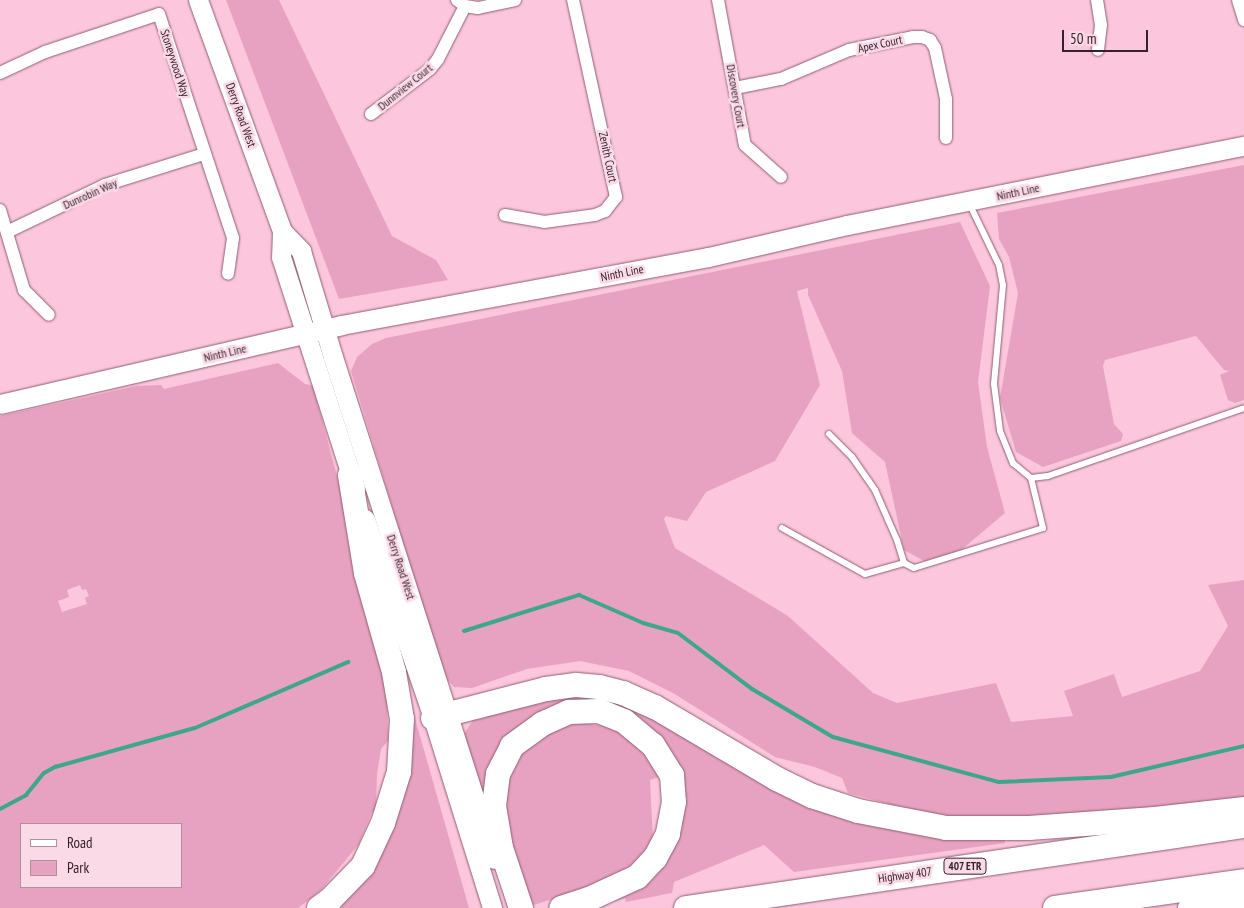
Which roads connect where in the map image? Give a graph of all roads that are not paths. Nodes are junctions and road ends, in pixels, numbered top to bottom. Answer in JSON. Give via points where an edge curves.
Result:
{"nodes":[{"id":1,"x":198,"y":0,"type":"edge"},
{"id":2,"x":515,"y":0,"type":"edge"},
{"id":3,"x":574,"y":0,"type":"edge"},
{"id":4,"x":718,"y":0,"type":"edge"},
{"id":5,"x":1097,"y":0,"type":"edge"},
{"id":6,"x":1238,"y":0,"type":"edge"},
{"id":7,"x":461,"y":3,"type":"edge"},
{"id":8,"x":1244,"y":20,"type":"edge"},
{"id":9,"x":1098,"y":50,"type":"dead end"},
{"id":10,"x":0,"y":73,"type":"edge"},
{"id":11,"x":735,"y":88,"type":"junction"},
{"id":12,"x":371,"y":114,"type":"dead end"},
{"id":13,"x":946,"y":138,"type":"dead end"},
{"id":14,"x":1244,"y":146,"type":"edge"},
{"id":15,"x":204,"y":154,"type":"junction"},
{"id":16,"x":781,"y":178,"type":"dead end"},
{"id":17,"x":968,"y":202,"type":"junction"},
{"id":18,"x":0,"y":210,"type":"edge"},
{"id":19,"x":505,"y":215,"type":"dead end"},
{"id":20,"x":7,"y":232,"type":"junction"},
{"id":21,"x":228,"y":274,"type":"dead end"},
{"id":22,"x":49,"y":314,"type":"dead end"},
{"id":23,"x":315,"y":331,"type":"junction"},
{"id":24,"x":0,"y":404,"type":"edge"},
{"id":25,"x":1244,"y":408,"type":"edge"},
{"id":26,"x":829,"y":434,"type":"dead end"},
{"id":27,"x":350,"y":475,"type":"junction"},
{"id":28,"x":1031,"y":478,"type":"junction"},
{"id":29,"x":782,"y":528,"type":"dead end"},
{"id":30,"x":904,"y":563,"type":"junction"},
{"id":31,"x":440,"y":716,"type":"junction"},
{"id":32,"x":1244,"y":809,"type":"edge"},
{"id":33,"x":1244,"y":826,"type":"edge"},
{"id":34,"x":1244,"y":881,"type":"edge"},
{"id":35,"x":498,"y":892,"type":"edge"},
{"id":36,"x":1244,"y":897,"type":"edge"},
{"id":37,"x":319,"y":908,"type":"edge"},
{"id":38,"x":511,"y":908,"type":"edge"},
{"id":39,"x":521,"y":908,"type":"edge"},
{"id":40,"x":562,"y":908,"type":"edge"},
{"id":41,"x":686,"y":908,"type":"edge"},
{"id":42,"x":1055,"y":908,"type":"edge"},
{"id":43,"x":1190,"y":908,"type":"edge"}],
"edges":[{"from":1,"to":23,"type":"main road","name":"Derry Road West","via":[[282,231],[281,257]]},
{"from":2,"to":7,"type":"street","via":[[478,8]]},
{"from":3,"to":19,"type":"street","name":"Zenith Court","via":[[616,197],[605,212],[595,215],[544,222]]},
{"from":4,"to":11,"type":"street","name":"Discovery Court"},
{"from":5,"to":9,"type":"street","via":[[1101,24]]},
{"from":6,"to":8,"type":"street"},
{"from":7,"to":12,"type":"street","name":"Dunnview Court","via":[[438,60]]},
{"from":10,"to":15,"type":"street","name":"Stoneywood Way","via":[[45,52],[159,14]]},
{"from":11,"to":13,"type":"street","name":"Apex Court","via":[[781,80],[849,50],[922,37],[930,40],[936,48],[946,99]]},
{"from":11,"to":16,"type":"street","name":"Discovery Court","via":[[745,145]]},
{"from":14,"to":17,"type":"main road","name":"Ninth Line"},
{"from":15,"to":20,"type":"street","name":"Dunrobin Way","via":[[105,185]]},
{"from":15,"to":21,"type":"street","name":"Stoneywood Way","via":[[233,238]]},
{"from":17,"to":23,"type":"main road","name":"Ninth Line","via":[[708,257]]},
{"from":17,"to":28,"type":"lane","via":[[999,265],[1003,285],[994,384],[1000,432],[1013,463]]},
{"from":18,"to":20,"type":"street"},
{"from":20,"to":22,"type":"street","via":[[24,290]]},
{"from":23,"to":24,"type":"main road","name":"Ninth Line"},
{"from":23,"to":27,"type":"main road","name":"Derry Road West"},
{"from":23,"to":31,"type":"main road","name":"Derry Road West"},
{"from":25,"to":28,"type":"lane","via":[[1048,476]]},
{"from":26,"to":30,"type":"lane","via":[[852,457],[875,490]]},
{"from":27,"to":31,"type":"main road","name":"Derry Road West"},
{"from":27,"to":37,"type":"highway","via":[[366,573],[394,672],[402,719],[399,772],[383,823],[363,866]]},
{"from":28,"to":30,"type":"lane","via":[[1044,528],[914,568]]},
{"from":29,"to":30,"type":"lane","via":[[865,574]]},
{"from":31,"to":32,"type":"highway","via":[[546,688],[576,685],[623,692],[812,796],[858,811],[946,828],[1029,828]]},
{"from":31,"to":35,"type":"main road","name":"Derry Road West"},
{"from":33,"to":41,"type":"highway","name":"Highway 407","number":"407 ETR"},
{"from":34,"to":42,"type":"highway"},
{"from":35,"to":38,"type":"main road","name":"Derry Road West"},
{"from":35,"to":39,"type":"highway"},
{"from":35,"to":40,"type":"highway","via":[[501,848],[494,806],[498,774],[512,746],[542,724],[569,712],[599,711],[624,722],[653,745],[672,775],[674,802],[668,834],[655,858],[636,877]]},
{"from":36,"to":43,"type":"highway"}]}
